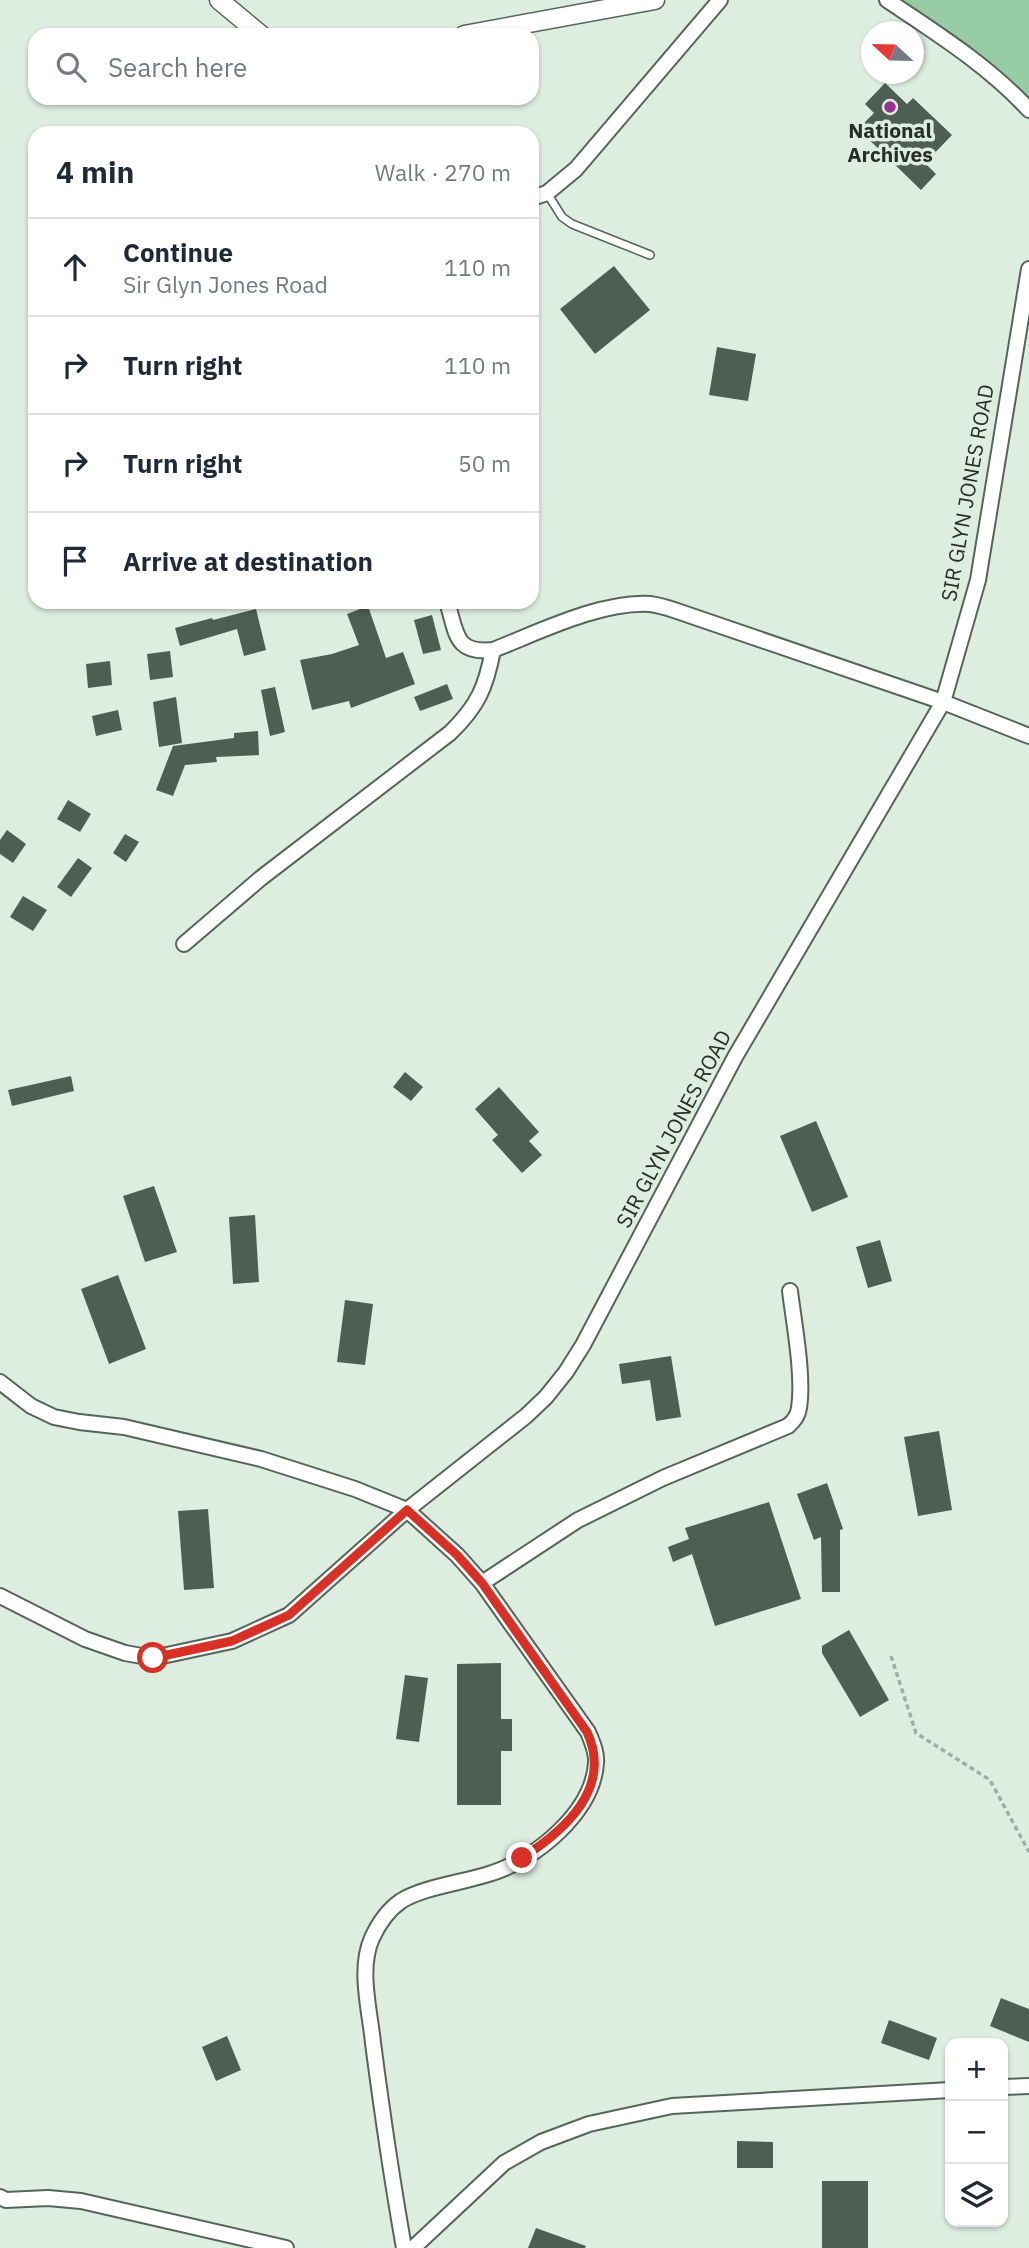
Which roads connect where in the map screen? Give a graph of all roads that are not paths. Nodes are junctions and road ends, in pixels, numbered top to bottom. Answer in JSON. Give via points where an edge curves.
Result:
{"nodes":[{"id":1,"x":219,"y":0,"type":"edge"},
{"id":2,"x":655,"y":0,"type":"edge"},
{"id":3,"x":720,"y":0,"type":"edge"},
{"id":4,"x":887,"y":0,"type":"edge"},
{"id":5,"x":253,"y":28,"type":"edge"},
{"id":6,"x":502,"y":28,"type":"edge"},
{"id":7,"x":1029,"y":110,"type":"edge"},
{"id":8,"x":547,"y":193,"type":"junction"},
{"id":9,"x":539,"y":196,"type":"edge"},
{"id":10,"x":650,"y":255,"type":"dead end"},
{"id":11,"x":1029,"y":269,"type":"edge"},
{"id":12,"x":449,"y":609,"type":"edge"},
{"id":13,"x":493,"y":650,"type":"junction"},
{"id":14,"x":943,"y":702,"type":"junction"},
{"id":15,"x":1029,"y":736,"type":"edge"},
{"id":16,"x":184,"y":944,"type":"dead end"},
{"id":17,"x":790,"y":1291,"type":"dead end"},
{"id":18,"x":0,"y":1382,"type":"edge"},
{"id":19,"x":407,"y":1510,"type":"junction"},
{"id":20,"x":482,"y":1583,"type":"junction"},
{"id":21,"x":0,"y":1595,"type":"edge"},
{"id":22,"x":1029,"y":2086,"type":"edge"},
{"id":23,"x":1008,"y":2087,"type":"edge"},
{"id":24,"x":945,"y":2090,"type":"edge"},
{"id":25,"x":0,"y":2197,"type":"edge"},
{"id":26,"x":286,"y":2248,"type":"edge"},
{"id":27,"x":404,"y":2248,"type":"edge"},
{"id":28,"x":413,"y":2248,"type":"edge"}],
"edges":[{"from":1,"to":5,"type":"street"},
{"from":2,"to":6,"type":"street"},
{"from":3,"to":8,"type":"street","via":[[576,169]]},
{"from":4,"to":7,"type":"street","via":[[946,40]]},
{"from":8,"to":9,"type":"street"},
{"from":8,"to":10,"type":"lane","via":[[572,224]]},
{"from":11,"to":14,"type":"street","name":"SIR GLYN JONES ROAD","via":[[978,580]]},
{"from":12,"to":13,"type":"street","via":[[466,648]]},
{"from":13,"to":14,"type":"street","via":[[602,609],[653,604]]},
{"from":13,"to":16,"type":"street","via":[[488,678],[467,718],[261,878]]},
{"from":14,"to":15,"type":"street"},
{"from":14,"to":19,"type":"street","name":"SIR GLYN JONES ROAD","via":[[735,1057],[566,1372],[526,1416]]},
{"from":17,"to":20,"type":"street","via":[[800,1406],[788,1426],[663,1478],[578,1520]]},
{"from":18,"to":19,"type":"street","via":[[30,1406],[54,1417],[124,1427],[261,1458]]},
{"from":19,"to":20,"type":"street"},
{"from":19,"to":21,"type":"street","name":"SIR GLYN JONES ROAD","via":[[289,1615],[232,1641],[184,1652],[153,1658],[125,1653],[85,1639]]},
{"from":20,"to":27,"type":"street","via":[[587,1732],[597,1761],[572,1819],[547,1842],[495,1872],[400,1902],[370,1940],[366,1982],[383,2127]]},
{"from":22,"to":23,"type":"street"},
{"from":24,"to":28,"type":"street","via":[[672,2106],[589,2124],[541,2142],[504,2163]]},
{"from":25,"to":26,"type":"street","via":[[81,2201]]}]}
